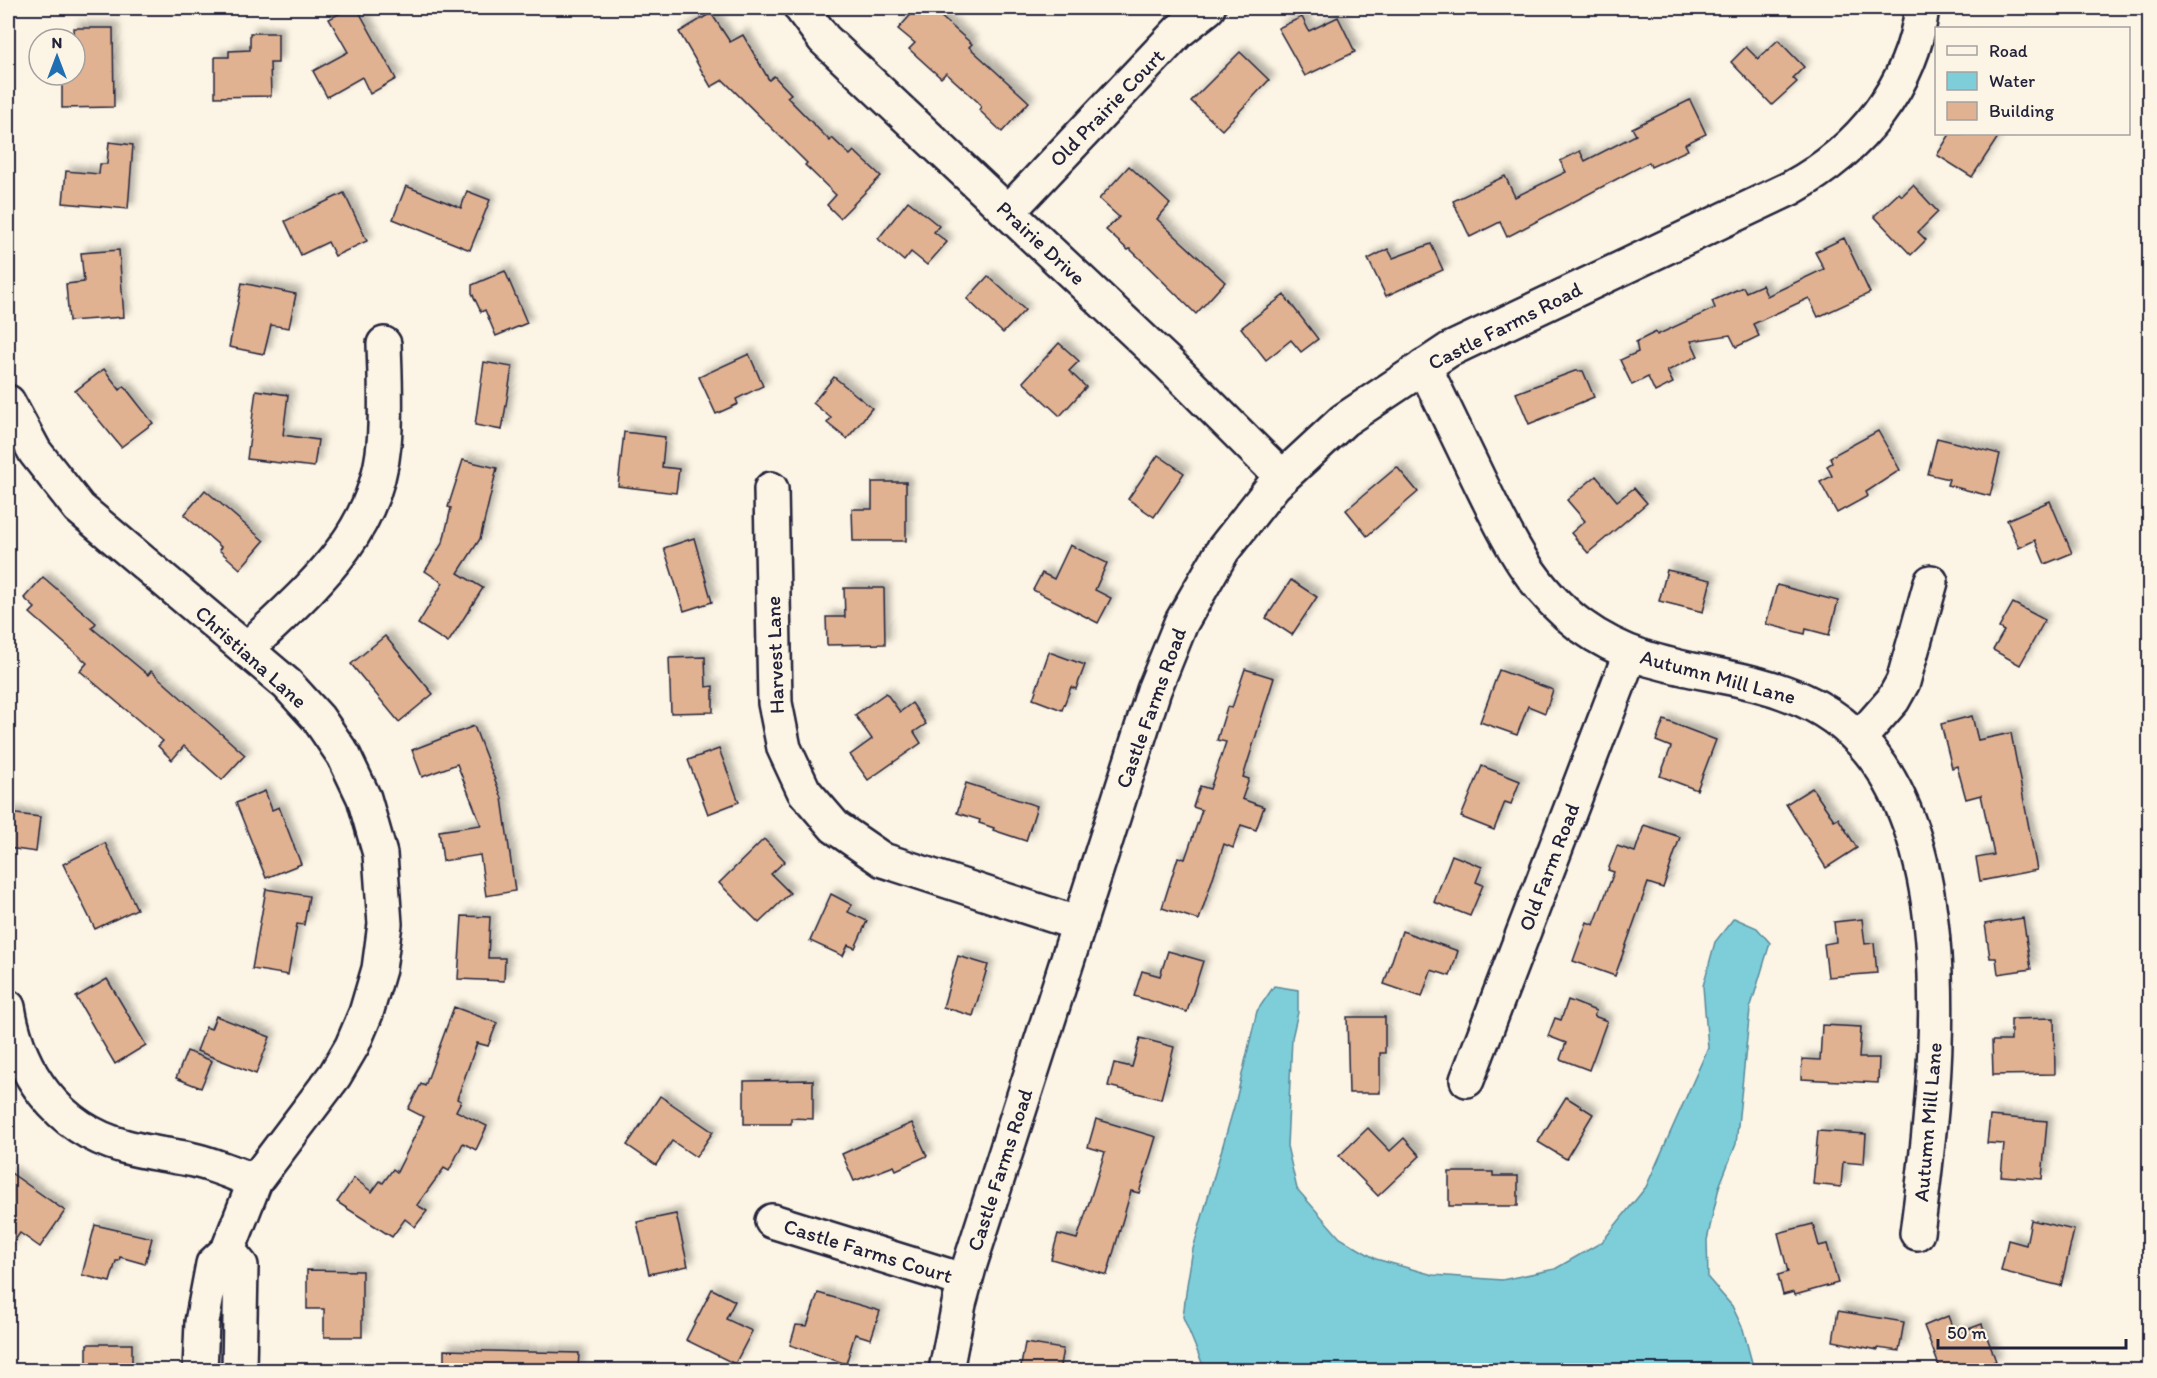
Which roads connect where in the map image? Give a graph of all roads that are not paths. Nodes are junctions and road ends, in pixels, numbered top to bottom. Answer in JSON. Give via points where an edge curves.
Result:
{"nodes":[{"id":1,"x":801,"y":8,"type":"edge"},
{"id":2,"x":1208,"y":8,"type":"edge"},
{"id":3,"x":1922,"y":8,"type":"edge"},
{"id":4,"x":1008,"y":212,"type":"junction"},
{"id":5,"x":384,"y":344,"type":"dead end"},
{"id":6,"x":1424,"y":366,"type":"junction"},
{"id":7,"x":8,"y":402,"type":"edge"},
{"id":8,"x":1282,"y":477,"type":"junction"},
{"id":9,"x":771,"y":489,"type":"dead end"},
{"id":10,"x":1931,"y":582,"type":"dead end"},
{"id":11,"x":246,"y":650,"type":"junction"},
{"id":12,"x":1630,"y":654,"type":"junction"},
{"id":13,"x":1859,"y":739,"type":"junction"},
{"id":14,"x":1079,"y":924,"type":"junction"},
{"id":15,"x":8,"y":1006,"type":"edge"},
{"id":16,"x":1467,"y":1080,"type":"dead end"},
{"id":17,"x":255,"y":1181,"type":"junction"},
{"id":18,"x":772,"y":1221,"type":"dead end"},
{"id":19,"x":1917,"y":1233,"type":"dead end"},
{"id":20,"x":228,"y":1250,"type":"junction"},
{"id":21,"x":965,"y":1281,"type":"junction"},
{"id":22,"x":200,"y":1371,"type":"edge"},
{"id":23,"x":239,"y":1371,"type":"edge"},
{"id":24,"x":946,"y":1371,"type":"edge"}],
"edges":[{"from":1,"to":4,"type":"street","name":"Prairie Drive","via":[[824,39]]},
{"from":2,"to":4,"type":"street","name":"Old Prairie Court","via":[[1179,31]]},
{"from":3,"to":6,"type":"street","name":"Castle Farms Road","via":[[1912,49],[1887,103],[1857,140],[1821,170],[1791,188],[1449,350]]},
{"from":4,"to":8,"type":"street","name":"Prairie Drive"},
{"from":5,"to":11,"type":"street","via":[[384,445],[366,513],[335,562]]},
{"from":6,"to":8,"type":"street","name":"Castle Farms Road","via":[[1344,420]]},
{"from":6,"to":12,"type":"street","name":"Autumn Mill Lane","via":[[1528,572],[1546,595],[1580,625]]},
{"from":7,"to":11,"type":"street","name":"Christiana Lane","via":[[35,453],[79,507]]},
{"from":8,"to":14,"type":"street","name":"Castle Farms Road","via":[[1223,550],[1181,622],[1154,690]]},
{"from":9,"to":14,"type":"street","name":"Harvest Lane","via":[[776,714],[788,759],[804,791],[835,827],[883,860]]},
{"from":10,"to":13,"type":"street","via":[[1903,682],[1893,700]]},
{"from":11,"to":17,"type":"street","name":"Christiana Lane","via":[[303,701],[345,756],[372,820],[385,899],[379,969],[352,1046],[328,1085]]},
{"from":12,"to":13,"type":"street","name":"Autumn Mill Lane","via":[[1775,689],[1834,718]]},
{"from":12,"to":16,"type":"street","name":"Old Farm Road"},
{"from":13,"to":19,"type":"street","name":"Autumn Mill Lane","via":[[1881,763],[1907,813],[1930,928],[1935,1066]]},
{"from":14,"to":21,"type":"street","name":"Castle Farms Road"},
{"from":15,"to":17,"type":"street","via":[[24,1065],[67,1117],[123,1146],[202,1162]]},
{"from":17,"to":20,"type":"street","name":"Christiana Lane"},
{"from":18,"to":21,"type":"street","name":"Castle Farms Court"},
{"from":20,"to":22,"type":"street","name":"Christiana Lane","via":[[213,1264],[202,1322]]},
{"from":20,"to":23,"type":"street","via":[[240,1266]]},
{"from":21,"to":24,"type":"street","name":"Castle Farms Road"}]}
